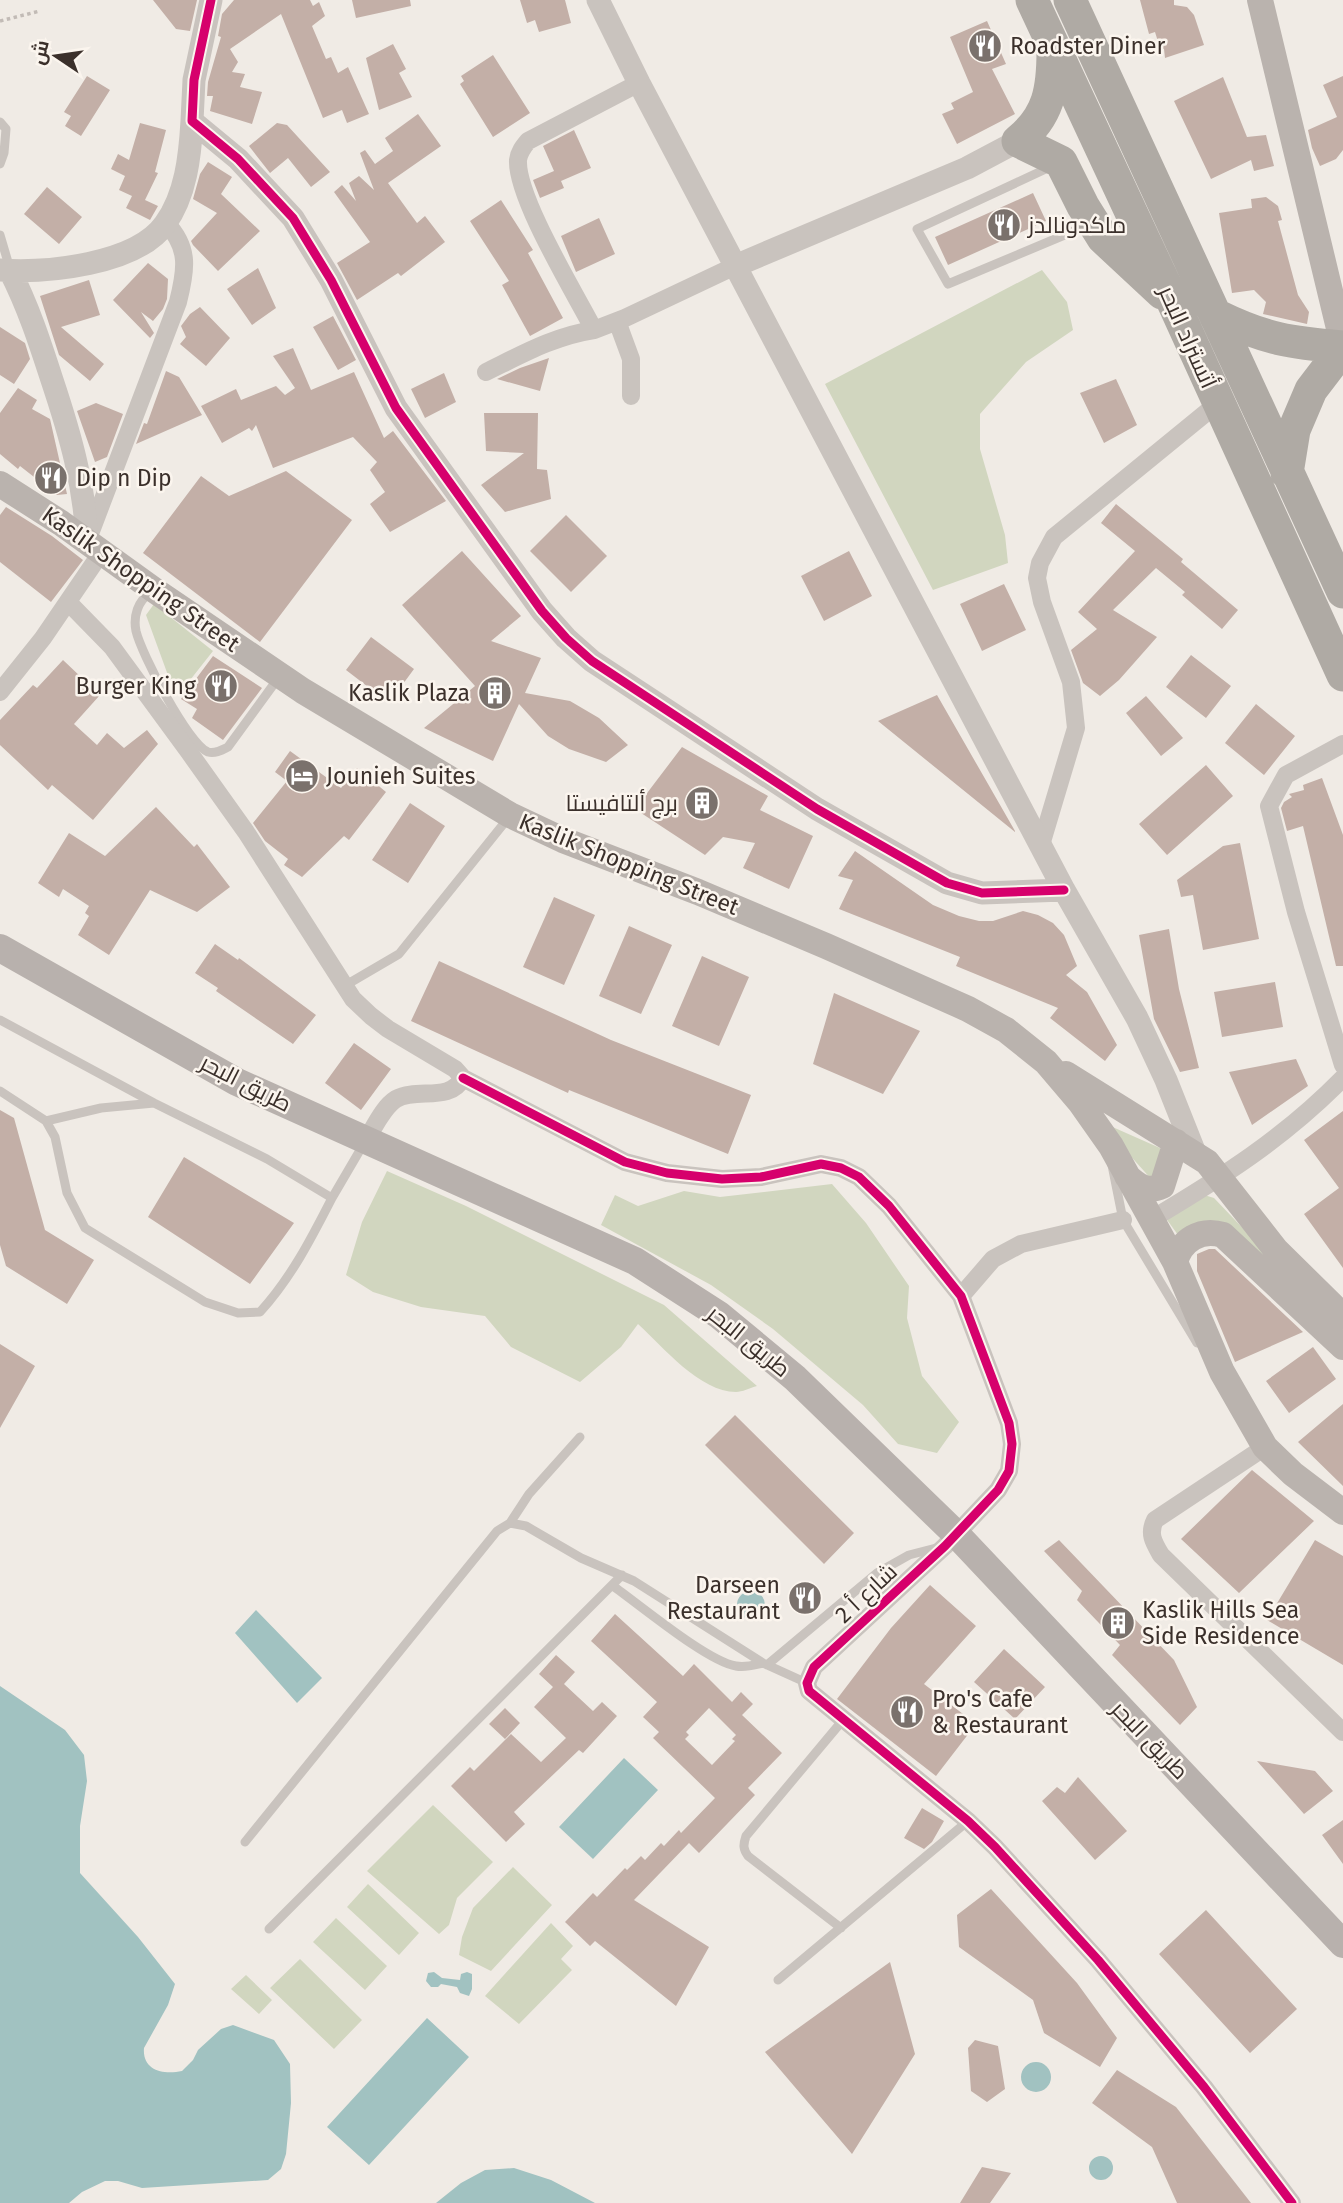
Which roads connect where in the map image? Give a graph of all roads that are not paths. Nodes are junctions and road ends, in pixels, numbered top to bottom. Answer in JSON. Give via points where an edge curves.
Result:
{"nodes":[{"id":1,"x":211,"y":0,"type":"edge"},
{"id":2,"x":598,"y":0,"type":"edge"},
{"id":3,"x":1032,"y":0,"type":"edge"},
{"id":4,"x":1070,"y":0,"type":"edge"},
{"id":5,"x":1260,"y":0,"type":"edge"},
{"id":6,"x":1053,"y":48,"type":"junction"},
{"id":7,"x":639,"y":83,"type":"junction"},
{"id":8,"x":192,"y":121,"type":"junction"},
{"id":9,"x":0,"y":122,"type":"edge"},
{"id":10,"x":1018,"y":141,"type":"junction"},
{"id":11,"x":1061,"y":162,"type":"junction"},
{"id":12,"x":0,"y":164,"type":"edge"},
{"id":13,"x":166,"y":223,"type":"junction"},
{"id":14,"x":1093,"y":223,"type":"junction"},
{"id":15,"x":0,"y":235,"type":"edge"},
{"id":16,"x":735,"y":266,"type":"junction"},
{"id":17,"x":5,"y":270,"type":"edge"},
{"id":18,"x":1173,"y":302,"type":"junction"},
{"id":19,"x":1218,"y":316,"type":"junction"},
{"id":20,"x":617,"y":321,"type":"junction"},
{"id":21,"x":594,"y":330,"type":"junction"},
{"id":22,"x":1343,"y":347,"type":"edge"},
{"id":23,"x":486,"y":372,"type":"dead end"},
{"id":24,"x":631,"y":396,"type":"dead end"},
{"id":25,"x":1218,"y":403,"type":"junction"},
{"id":26,"x":1287,"y":473,"type":"junction"},
{"id":27,"x":0,"y":484,"type":"edge"},
{"id":28,"x":94,"y":547,"type":"junction"},
{"id":29,"x":154,"y":590,"type":"junction"},
{"id":30,"x":1343,"y":592,"type":"edge"},
{"id":31,"x":68,"y":602,"type":"junction"},
{"id":32,"x":1343,"y":675,"type":"edge"},
{"id":33,"x":280,"y":676,"type":"junction"},
{"id":34,"x":0,"y":692,"type":"edge"},
{"id":35,"x":1343,"y":744,"type":"edge"},
{"id":36,"x":510,"y":815,"type":"junction"},
{"id":37,"x":1041,"y":845,"type":"junction"},
{"id":38,"x":1065,"y":890,"type":"junction"},
{"id":39,"x":0,"y":948,"type":"edge"},
{"id":40,"x":346,"y":985,"type":"junction"},
{"id":41,"x":0,"y":1020,"type":"edge"},
{"id":42,"x":1046,"y":1062,"type":"junction"},
{"id":43,"x":1343,"y":1065,"type":"edge"},
{"id":44,"x":463,"y":1078,"type":"junction"},
{"id":45,"x":1343,"y":1078,"type":"edge"},
{"id":46,"x":0,"y":1091,"type":"edge"},
{"id":47,"x":155,"y":1103,"type":"junction"},
{"id":48,"x":46,"y":1121,"type":"junction"},
{"id":49,"x":366,"y":1140,"type":"junction"},
{"id":50,"x":1111,"y":1146,"type":"junction"},
{"id":51,"x":1186,"y":1148,"type":"junction"},
{"id":52,"x":1128,"y":1176,"type":"junction"},
{"id":53,"x":1221,"y":1177,"type":"junction"},
{"id":54,"x":332,"y":1198,"type":"junction"},
{"id":55,"x":1152,"y":1219,"type":"junction"},
{"id":56,"x":1123,"y":1220,"type":"junction"},
{"id":57,"x":1175,"y":1262,"type":"junction"},
{"id":58,"x":961,"y":1296,"type":"junction"},
{"id":59,"x":1331,"y":1306,"type":"edge"},
{"id":60,"x":1343,"y":1348,"type":"edge"},
{"id":61,"x":1222,"y":1372,"type":"junction"},
{"id":62,"x":580,"y":1437,"type":"dead end"},
{"id":63,"x":1265,"y":1447,"type":"junction"},
{"id":64,"x":1343,"y":1512,"type":"edge"},
{"id":65,"x":510,"y":1523,"type":"junction"},
{"id":66,"x":950,"y":1540,"type":"junction"},
{"id":67,"x":622,"y":1575,"type":"junction"},
{"id":68,"x":613,"y":1586,"type":"junction"},
{"id":69,"x":765,"y":1664,"type":"junction"},
{"id":70,"x":807,"y":1683,"type":"junction"},
{"id":71,"x":843,"y":1720,"type":"junction"},
{"id":72,"x":1343,"y":1732,"type":"edge"},
{"id":73,"x":968,"y":1821,"type":"junction"},
{"id":74,"x":244,"y":1842,"type":"dead end"},
{"id":75,"x":841,"y":1928,"type":"junction"},
{"id":76,"x":269,"y":1930,"type":"dead end"},
{"id":77,"x":1343,"y":1944,"type":"edge"},
{"id":78,"x":778,"y":1980,"type":"dead end"},
{"id":79,"x":1292,"y":2203,"type":"edge"}],
"edges":[{"from":1,"to":8,"type":"street","via":[[194,80]]},
{"from":2,"to":7,"type":"street"},
{"from":3,"to":6,"type":"highway","name":"أتستراد البحر"},
{"from":4,"to":19,"type":"highway","name":"أتستراد البحر"},
{"from":5,"to":22,"type":"main road"},
{"from":6,"to":10,"type":"highway","via":[[1054,78],[1046,107]]},
{"from":6,"to":18,"type":"highway","name":"أتستراد البحر"},
{"from":7,"to":16,"type":"street"},
{"from":7,"to":21,"type":"street","via":[[528,141],[518,158],[525,194]]},
{"from":8,"to":13,"type":"street","via":[[183,185]]},
{"from":8,"to":38,"type":"street","via":[[238,159],[292,218],[331,280],[396,408],[527,589],[566,638],[592,661],[817,809],[947,883],[982,893]]},
{"from":9,"to":12,"type":"lane","via":[[6,130]]},
{"from":10,"to":11,"type":"highway"},
{"from":10,"to":16,"type":"street","via":[[967,168]]},
{"from":11,"to":14,"type":"highway"},
{"from":11,"to":14,"type":"lane","via":[[917,229],[948,285]]},
{"from":13,"to":17,"type":"street","via":[[150,238],[107,259],[57,269]]},
{"from":13,"to":28,"type":"street","via":[[179,238],[184,278]]},
{"from":14,"to":18,"type":"highway","via":[[1103,238]]},
{"from":15,"to":17,"type":"lane"},
{"from":16,"to":20,"type":"street"},
{"from":16,"to":37,"type":"street"},
{"from":17,"to":28,"type":"street","via":[[24,298],[36,329],[66,424]]},
{"from":18,"to":25,"type":"highway","name":"أتستراد البحر"},
{"from":19,"to":22,"type":"highway","via":[[1277,340]]},
{"from":19,"to":26,"type":"highway","name":"أتستراد البحر"},
{"from":20,"to":21,"type":"street"},
{"from":20,"to":24,"type":"street","via":[[631,359]]},
{"from":21,"to":23,"type":"street","via":[[552,340]]},
{"from":22,"to":26,"type":"highway","via":[[1311,390],[1294,430]]},
{"from":25,"to":32,"type":"highway","name":"أتستراد البحر"},
{"from":25,"to":37,"type":"street","via":[[1054,537],[1040,563],[1037,578],[1042,602],[1065,662],[1076,715],[1070,752]]},
{"from":26,"to":30,"type":"highway","name":"أتستراد البحر"},
{"from":27,"to":28,"type":"main road","name":"Kaslik Shopping Street"},
{"from":28,"to":29,"type":"main road","name":"Kaslik Shopping Street"},
{"from":28,"to":31,"type":"street"},
{"from":29,"to":33,"type":"main road","name":"Kaslik Shopping Street"},
{"from":29,"to":33,"type":"lane","via":[[139,603],[135,629],[167,700],[200,747],[216,752],[228,747]]},
{"from":31,"to":34,"type":"street"},
{"from":31,"to":40,"type":"street","name":"شارع أ 2","via":[[112,647],[189,752]]},
{"from":33,"to":36,"type":"main road","name":"Kaslik Shopping Street"},
{"from":35,"to":43,"type":"street","via":[[1286,775],[1269,806]]},
{"from":36,"to":40,"type":"lane","via":[[399,954]]},
{"from":36,"to":42,"type":"main road","name":"Kaslik Shopping Street","via":[[562,841],[698,892],[968,1009],[1006,1030]]},
{"from":37,"to":38,"type":"street"},
{"from":38,"to":51,"type":"street","via":[[1137,1018],[1175,1100]]},
{"from":39,"to":49,"type":"main road","name":"طريق البحر","via":[[237,1082]]},
{"from":40,"to":44,"type":"street","name":"شارع أ 2","via":[[371,1016]]},
{"from":41,"to":47,"type":"lane"},
{"from":42,"to":50,"type":"main road","name":"Kaslik Shopping Street"},
{"from":42,"to":51,"type":"main road"},
{"from":44,"to":49,"type":"street","via":[[446,1092],[396,1099]]},
{"from":44,"to":58,"type":"street","name":"شارع أ 2","via":[[625,1162],[667,1173],[722,1179],[761,1177],[821,1164],[852,1173],[889,1206]]},
{"from":45,"to":53,"type":"street","via":[[1284,1133]]},
{"from":46,"to":48,"type":"lane"},
{"from":47,"to":48,"type":"lane","via":[[101,1108]]},
{"from":47,"to":54,"type":"lane","via":[[267,1159]]},
{"from":48,"to":54,"type":"lane","via":[[55,1137],[67,1193],[85,1228],[221,1309],[260,1312],[295,1268]]},
{"from":49,"to":54,"type":"lane"},
{"from":49,"to":66,"type":"main road","name":"طريق البحر","via":[[635,1261],[678,1287],[796,1378]]},
{"from":50,"to":52,"type":"main road","name":"Kaslik Shopping Street"},
{"from":50,"to":56,"type":"lane"},
{"from":51,"to":52,"type":"main road","via":[[1156,1189],[1146,1189]]},
{"from":51,"to":53,"type":"main road"},
{"from":52,"to":55,"type":"main road","name":"Kaslik Shopping Street"},
{"from":53,"to":55,"type":"street"},
{"from":53,"to":59,"type":"main road","via":[[1276,1250]]},
{"from":55,"to":57,"type":"main road","name":"Kaslik Shopping Street"},
{"from":56,"to":58,"type":"street","via":[[1021,1244],[993,1259]]},
{"from":56,"to":61,"type":"lane","via":[[1201,1349]]},
{"from":57,"to":59,"type":"main road","via":[[1185,1243],[1213,1232]]},
{"from":57,"to":61,"type":"main road","name":"Kaslik Shopping Street"},
{"from":58,"to":66,"type":"street","name":"شارع أ 2","via":[[1005,1411],[1012,1444],[1005,1480]]},
{"from":59,"to":60,"type":"main road"},
{"from":61,"to":63,"type":"main road","name":"Kaslik Shopping Street"},
{"from":62,"to":65,"type":"lane","via":[[529,1494]]},
{"from":63,"to":64,"type":"main road","name":"Kaslik Shopping Street"},
{"from":63,"to":72,"type":"street","via":[[1163,1515],[1152,1526],[1152,1537],[1161,1555]]},
{"from":65,"to":67,"type":"lane","via":[[526,1526]]},
{"from":65,"to":74,"type":"lane","via":[[497,1531]]},
{"from":66,"to":69,"type":"lane","via":[[885,1568]]},
{"from":66,"to":70,"type":"street","name":"شارع أ 2","via":[[814,1667]]},
{"from":66,"to":77,"type":"main road","name":"طريق البحر"},
{"from":67,"to":68,"type":"lane"},
{"from":67,"to":69,"type":"lane"},
{"from":68,"to":69,"type":"lane","via":[[713,1658],[735,1666]]},
{"from":68,"to":76,"type":"lane"},
{"from":69,"to":70,"type":"lane"},
{"from":70,"to":71,"type":"street","via":[[815,1697]]},
{"from":71,"to":73,"type":"street"},
{"from":71,"to":75,"type":"lane","via":[[743,1844],[748,1856]]},
{"from":73,"to":75,"type":"lane"},
{"from":73,"to":79,"type":"street","via":[[1205,2087]]},
{"from":75,"to":78,"type":"lane"}]}
